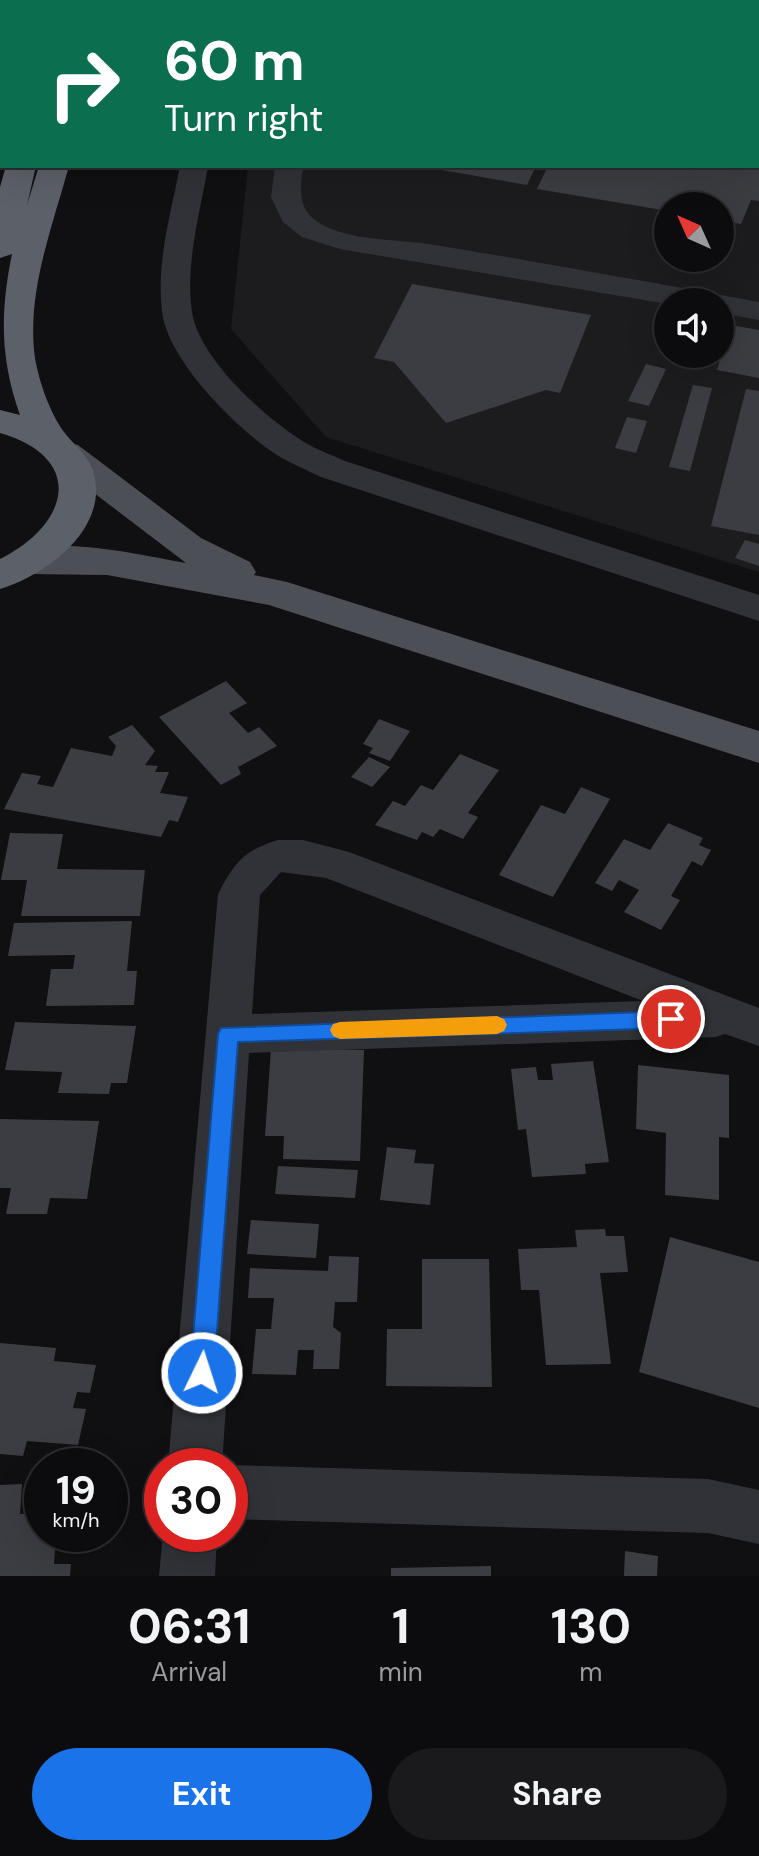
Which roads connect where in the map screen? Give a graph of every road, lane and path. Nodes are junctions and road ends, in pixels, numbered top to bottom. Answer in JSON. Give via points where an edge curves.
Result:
{"nodes":[{"id":1,"x":20,"y":168,"type":"edge"},
{"id":2,"x":53,"y":168,"type":"edge"},
{"id":3,"x":194,"y":168,"type":"edge"},
{"id":4,"x":289,"y":168,"type":"edge"},
{"id":5,"x":0,"y":248,"type":"edge"},
{"id":6,"x":654,"y":292,"type":"edge"},
{"id":7,"x":734,"y":307,"type":"edge"},
{"id":8,"x":759,"y":311,"type":"edge"},
{"id":9,"x":0,"y":421,"type":"edge"},
{"id":10,"x":57,"y":446,"type":"junction"},
{"id":11,"x":11,"y":573,"type":"edge"},
{"id":12,"x":273,"y":592,"type":"junction"},
{"id":13,"x":759,"y":608,"type":"edge"},
{"id":14,"x":759,"y":747,"type":"edge"},
{"id":15,"x":746,"y":1022,"type":"edge"},
{"id":16,"x":228,"y":1034,"type":"junction"},
{"id":17,"x":196,"y":1448,"type":"edge"},
{"id":18,"x":248,"y":1493,"type":"edge"},
{"id":19,"x":759,"y":1517,"type":"edge"},
{"id":20,"x":189,"y":1552,"type":"edge"},
{"id":21,"x":187,"y":1576,"type":"edge"}],
"edges":[{"from":1,"to":5,"type":"highway"},
{"from":2,"to":10,"type":"highway","via":[[23,279],[17,329],[18,360],[30,398]]},
{"from":3,"to":13,"type":"street","via":[[176,281],[177,316],[208,372],[258,426],[333,469]]},
{"from":4,"to":6,"type":"street","via":[[285,197],[293,216],[312,231],[350,243]]},
{"from":7,"to":8,"type":"street"},
{"from":9,"to":10,"type":"highway","via":[[32,430]]},
{"from":10,"to":11,"type":"highway","via":[[77,473],[79,495],[72,518],[56,541]]},
{"from":10,"to":12,"type":"main road","via":[[187,547]]},
{"from":11,"to":12,"type":"main road","via":[[107,562]]},
{"from":12,"to":14,"type":"main road"},
{"from":15,"to":16,"type":"street"},
{"from":15,"to":16,"type":"street","via":[[298,854],[261,862],[249,872],[239,894]]},
{"from":16,"to":17,"type":"street"},
{"from":18,"to":19,"type":"street","via":[[708,1506]]},
{"from":20,"to":21,"type":"street"}]}
